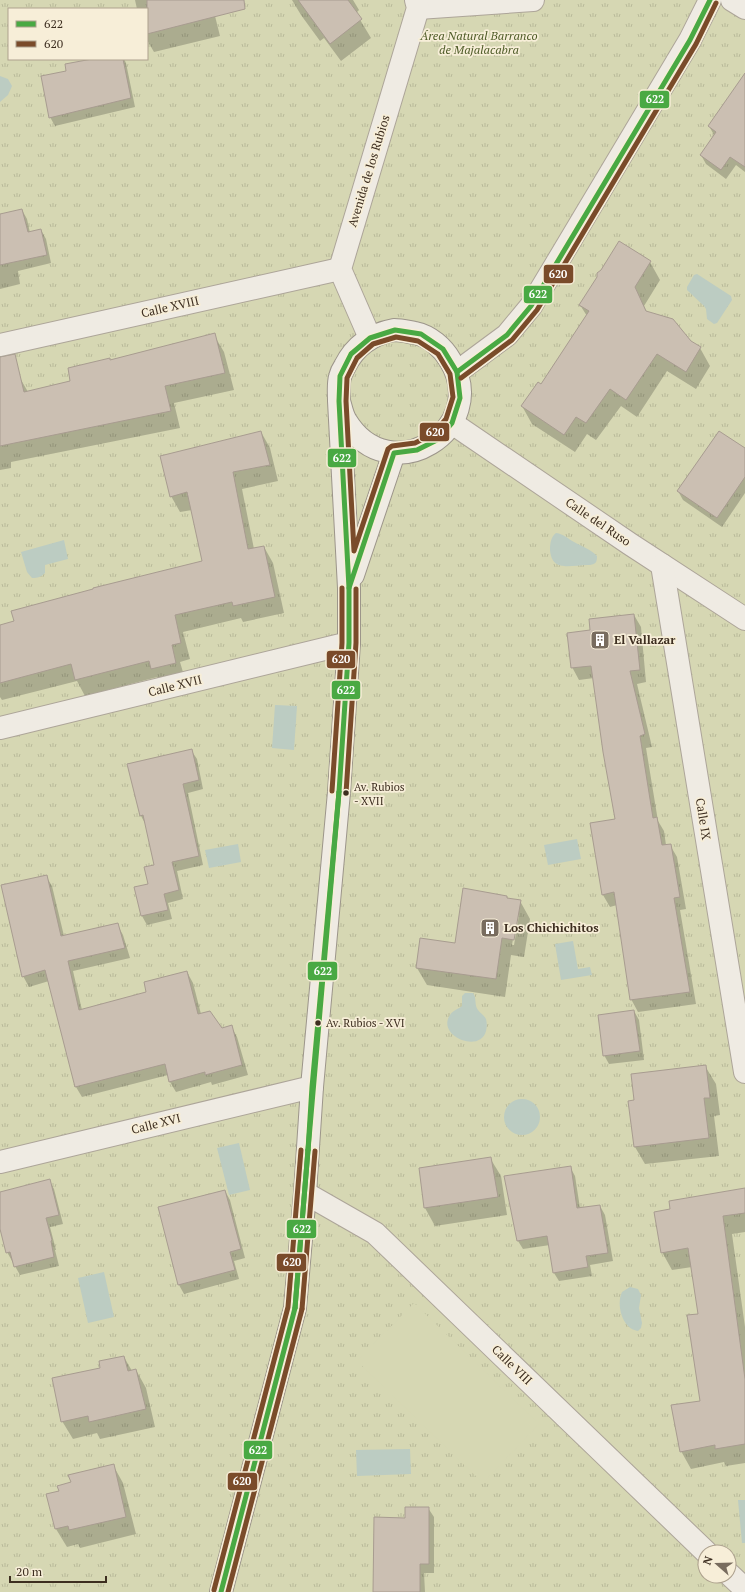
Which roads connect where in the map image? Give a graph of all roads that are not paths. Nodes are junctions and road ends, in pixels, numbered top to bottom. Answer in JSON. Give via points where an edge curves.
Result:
{"nodes":[{"id":1,"x":533,"y":0,"type":"edge"},
{"id":2,"x":710,"y":0,"type":"edge"},
{"id":3,"x":732,"y":0,"type":"edge"},
{"id":4,"x":417,"y":4,"type":"edge"},
{"id":5,"x":745,"y":8,"type":"edge"},
{"id":6,"x":340,"y":269,"type":"junction"},
{"id":7,"x":370,"y":338,"type":"junction"},
{"id":8,"x":0,"y":345,"type":"edge"},
{"id":9,"x":457,"y":372,"type":"junction"},
{"id":10,"x":339,"y":401,"type":"junction"},
{"id":11,"x":452,"y":423,"type":"junction"},
{"id":12,"x":394,"y":452,"type":"junction"},
{"id":13,"x":662,"y":565,"type":"junction"},
{"id":14,"x":349,"y":588,"type":"junction"},
{"id":15,"x":745,"y":619,"type":"edge"},
{"id":16,"x":349,"y":643,"type":"junction"},
{"id":17,"x":0,"y":728,"type":"edge"},
{"id":18,"x":745,"y":1072,"type":"edge"},
{"id":19,"x":312,"y":1087,"type":"junction"},
{"id":20,"x":0,"y":1162,"type":"edge"},
{"id":21,"x":305,"y":1193,"type":"junction"},
{"id":22,"x":698,"y":1544,"type":"edge"},
{"id":23,"x":737,"y":1582,"type":"edge"},
{"id":24,"x":745,"y":1589,"type":"edge"},
{"id":25,"x":221,"y":1592,"type":"edge"}],
"edges":[{"from":1,"to":4,"type":"street"},
{"from":2,"to":9,"type":"street","via":[[690,40],[531,306],[507,335]]},
{"from":3,"to":5,"type":"street"},
{"from":4,"to":6,"type":"street","name":"Avenida de los Rubios"},
{"from":6,"to":7,"type":"street"},
{"from":6,"to":8,"type":"street","name":"Calle XVIII"},
{"from":7,"to":9,"type":"street","via":[[395,330],[421,334],[443,349]]},
{"from":7,"to":10,"type":"street","via":[[351,354],[340,376]]},
{"from":9,"to":11,"type":"street","via":[[460,398]]},
{"from":10,"to":12,"type":"street","via":[[345,420],[357,436],[374,448]]},
{"from":10,"to":14,"type":"street"},
{"from":11,"to":12,"type":"street","via":[[437,440],[416,450]]},
{"from":11,"to":13,"type":"street","name":"Calle del Ruso"},
{"from":12,"to":14,"type":"street"},
{"from":13,"to":15,"type":"street","name":"Calle del Ruso"},
{"from":13,"to":18,"type":"street","name":"Calle IX"},
{"from":14,"to":16,"type":"street"},
{"from":16,"to":17,"type":"street","name":"Calle XVII"},
{"from":16,"to":19,"type":"street","via":[[339,792]]},
{"from":19,"to":20,"type":"street","name":"Calle XVI"},
{"from":19,"to":21,"type":"street"},
{"from":21,"to":22,"type":"street","name":"Calle VIII","via":[[375,1233]]},
{"from":21,"to":25,"type":"street","via":[[295,1308]]},
{"from":23,"to":24,"type":"street"}]}
